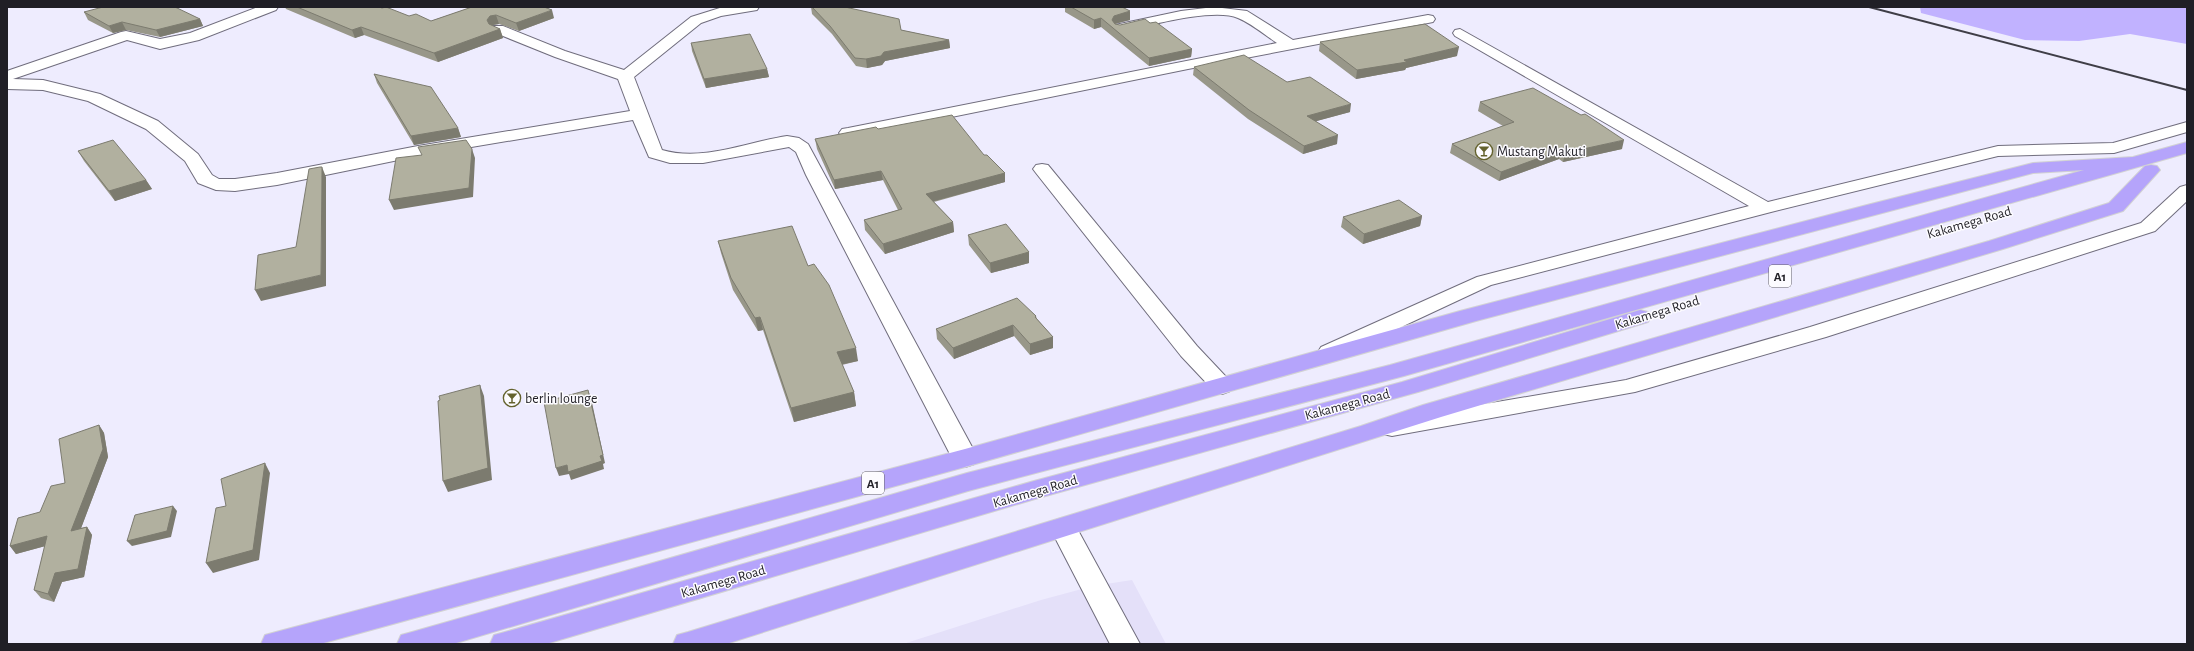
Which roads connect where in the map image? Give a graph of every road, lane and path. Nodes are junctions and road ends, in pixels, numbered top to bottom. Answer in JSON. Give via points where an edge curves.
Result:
{"nodes":[{"id":1,"x":271,"y":7,"type":"edge"},
{"id":2,"x":752,"y":7,"type":"edge"},
{"id":3,"x":717,"y":9,"type":"edge"},
{"id":4,"x":1428,"y":19,"type":"dead end"},
{"id":5,"x":1120,"y":28,"type":"edge"},
{"id":6,"x":498,"y":29,"type":"edge"},
{"id":7,"x":1460,"y":33,"type":"dead end"},
{"id":8,"x":1291,"y":45,"type":"junction"},
{"id":9,"x":626,"y":76,"type":"junction"},
{"id":10,"x":7,"y":81,"type":"edge"},
{"id":11,"x":639,"y":114,"type":"junction"},
{"id":12,"x":2187,"y":127,"type":"edge"},
{"id":13,"x":829,"y":136,"type":"edge"},
{"id":14,"x":2187,"y":147,"type":"edge"},
{"id":15,"x":2187,"y":160,"type":"edge"},
{"id":16,"x":2142,"y":166,"type":"junction"},
{"id":17,"x":1042,"y":169,"type":"dead end"},
{"id":18,"x":2187,"y":191,"type":"edge"},
{"id":19,"x":1765,"y":208,"type":"junction"},
{"id":20,"x":1306,"y":363,"type":"junction"},
{"id":21,"x":1222,"y":386,"type":"junction"},
{"id":22,"x":1370,"y":432,"type":"junction"},
{"id":23,"x":965,"y":458,"type":"junction"},
{"id":24,"x":1063,"y":528,"type":"junction"},
{"id":25,"x":276,"y":644,"type":"edge"},
{"id":26,"x":412,"y":644,"type":"edge"},
{"id":27,"x":505,"y":644,"type":"edge"},
{"id":28,"x":688,"y":644,"type":"edge"},
{"id":29,"x":1125,"y":644,"type":"edge"}],
"edges":[{"from":1,"to":10,"type":"street","via":[[194,37],[160,44],[126,35]]},
{"from":2,"to":3,"type":"street"},
{"from":3,"to":9,"type":"street","via":[[696,20]]},
{"from":4,"to":8,"type":"street"},
{"from":5,"to":8,"type":"street","via":[[1183,15],[1233,11]]},
{"from":6,"to":9,"type":"street","via":[[560,54]]},
{"from":7,"to":19,"type":"street"},
{"from":8,"to":13,"type":"street"},
{"from":9,"to":11,"type":"street"},
{"from":10,"to":11,"type":"street","via":[[43,84],[94,97],[152,125],[192,158],[205,179],[216,184],[235,185]]},
{"from":11,"to":23,"type":"street","via":[[655,153],[664,157],[693,158],[778,142],[806,141],[802,146],[815,175]]},
{"from":12,"to":19,"type":"street","via":[[2114,148],[1998,151]]},
{"from":14,"to":16,"type":"highway","number":"A1"},
{"from":15,"to":16,"type":"highway","name":"Kakamega Road","number":"A1"},
{"from":16,"to":20,"type":"highway","number":"A1","via":[[2034,168],[1468,316]]},
{"from":16,"to":22,"type":"highway","number":"A1","via":[[2116,207],[1996,245],[1432,410]]},
{"from":16,"to":26,"type":"highway","name":"Kakamega Road","number":"A1","via":[[1396,370],[966,482]]},
{"from":16,"to":27,"type":"highway","name":"Kakamega Road","number":"A1","via":[[1410,387],[1042,488]]},
{"from":17,"to":21,"type":"street","via":[[1189,351]]},
{"from":18,"to":22,"type":"street","via":[[2148,228],[1818,332],[1627,387]]},
{"from":19,"to":20,"type":"street","via":[[1484,281]]},
{"from":20,"to":21,"type":"highway","number":"A1"},
{"from":21,"to":23,"type":"highway","number":"A1"},
{"from":22,"to":24,"type":"highway","number":"A1"},
{"from":23,"to":25,"type":"highway","number":"A1"},
{"from":24,"to":28,"type":"highway","number":"A1"},
{"from":24,"to":29,"type":"street"}]}
